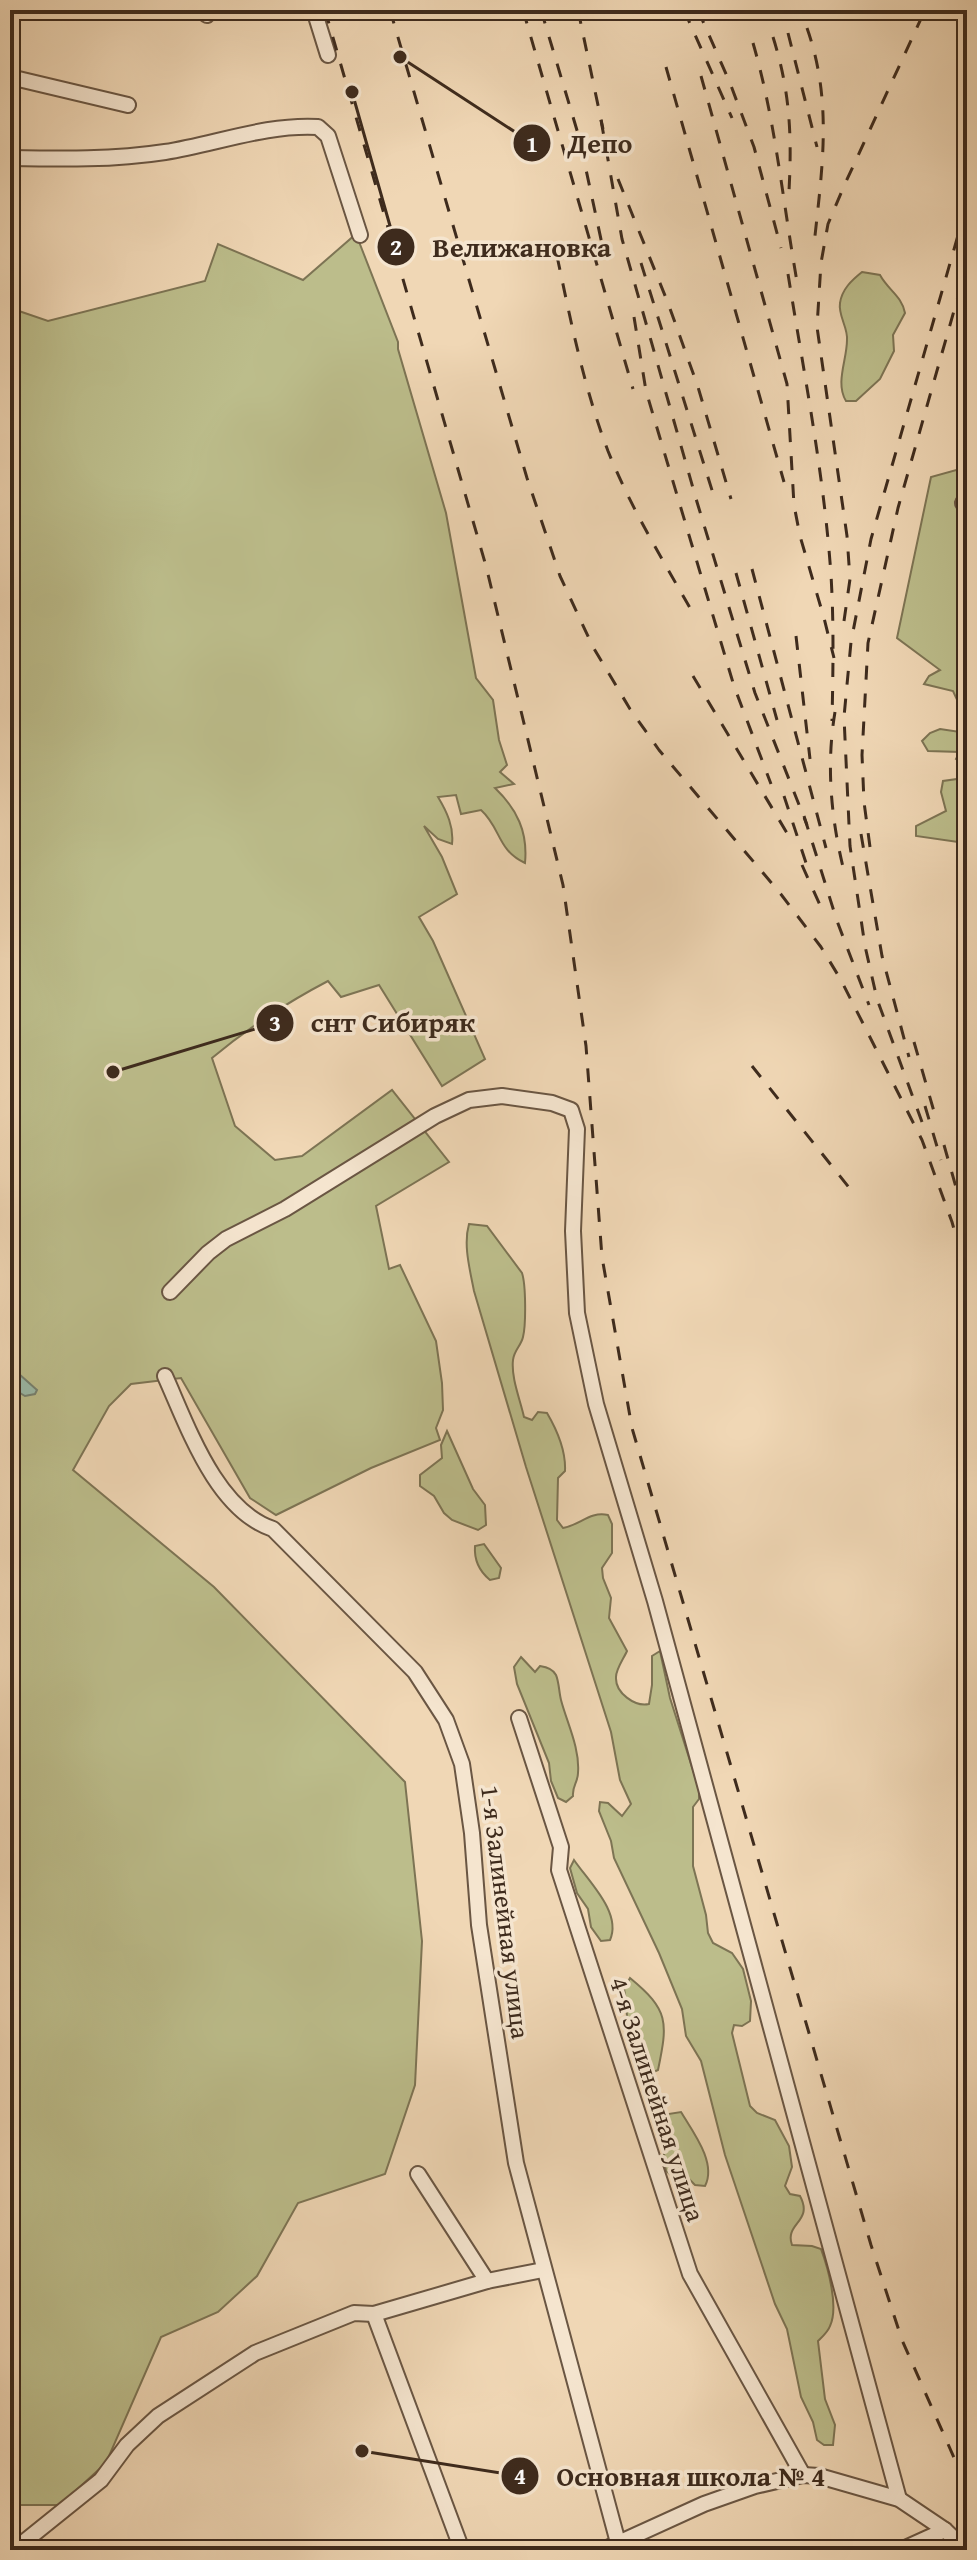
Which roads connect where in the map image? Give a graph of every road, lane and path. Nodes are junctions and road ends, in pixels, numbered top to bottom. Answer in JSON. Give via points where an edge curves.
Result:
{"nodes":[{"id":1,"x":314,"y":10,"type":"edge"},
{"id":2,"x":328,"y":55,"type":"dead end"},
{"id":3,"x":10,"y":77,"type":"edge"},
{"id":4,"x":128,"y":105,"type":"dead end"},
{"id":5,"x":10,"y":158,"type":"edge"},
{"id":6,"x":360,"y":235,"type":"dead end"},
{"id":7,"x":170,"y":1292,"type":"dead end"},
{"id":8,"x":165,"y":1376,"type":"dead end"},
{"id":9,"x":519,"y":1718,"type":"dead end"},
{"id":10,"x":418,"y":2174,"type":"dead end"},
{"id":11,"x":543,"y":2270,"type":"junction"},
{"id":12,"x":487,"y":2281,"type":"junction"},
{"id":13,"x":374,"y":2314,"type":"junction"},
{"id":14,"x":803,"y":2475,"type":"junction"},
{"id":15,"x":899,"y":2499,"type":"junction"},
{"id":16,"x":945,"y":2530,"type":"junction"},
{"id":17,"x":619,"y":2547,"type":"edge"},
{"id":18,"x":14,"y":2550,"type":"edge"},
{"id":19,"x":462,"y":2550,"type":"edge"},
{"id":20,"x":603,"y":2550,"type":"edge"},
{"id":21,"x":901,"y":2550,"type":"edge"},
{"id":22,"x":966,"y":2550,"type":"edge"}],
"edges":[{"from":1,"to":2,"type":"street"},
{"from":3,"to":4,"type":"street"},
{"from":5,"to":6,"type":"street","via":[[112,158],[282,128],[318,127],[328,136]]},
{"from":7,"to":15,"type":"street","via":[[226,1239],[469,1100],[502,1096],[571,1110],[577,1129],[577,1313],[596,1404],[655,1601]]},
{"from":8,"to":11,"type":"street","name":"1-я Залинейная улица","via":[[200,1453],[238,1508],[273,1529],[415,1672],[446,1720],[462,1764],[479,1925],[516,2163]]},
{"from":9,"to":14,"type":"street","name":"4-я Залинейная улица","via":[[561,1847],[559,1870],[690,2274]]},
{"from":10,"to":12,"type":"street"},
{"from":11,"to":12,"type":"street"},
{"from":11,"to":17,"type":"street","name":"1-я Залинейная улица"},
{"from":12,"to":13,"type":"street"},
{"from":13,"to":18,"type":"street","via":[[354,2313],[255,2353],[158,2416],[101,2480]]},
{"from":13,"to":19,"type":"street"},
{"from":14,"to":15,"type":"street"},
{"from":14,"to":17,"type":"street","via":[[704,2504]]},
{"from":15,"to":16,"type":"street"},
{"from":16,"to":21,"type":"street"},
{"from":16,"to":22,"type":"street"},
{"from":17,"to":20,"type":"street"}]}
